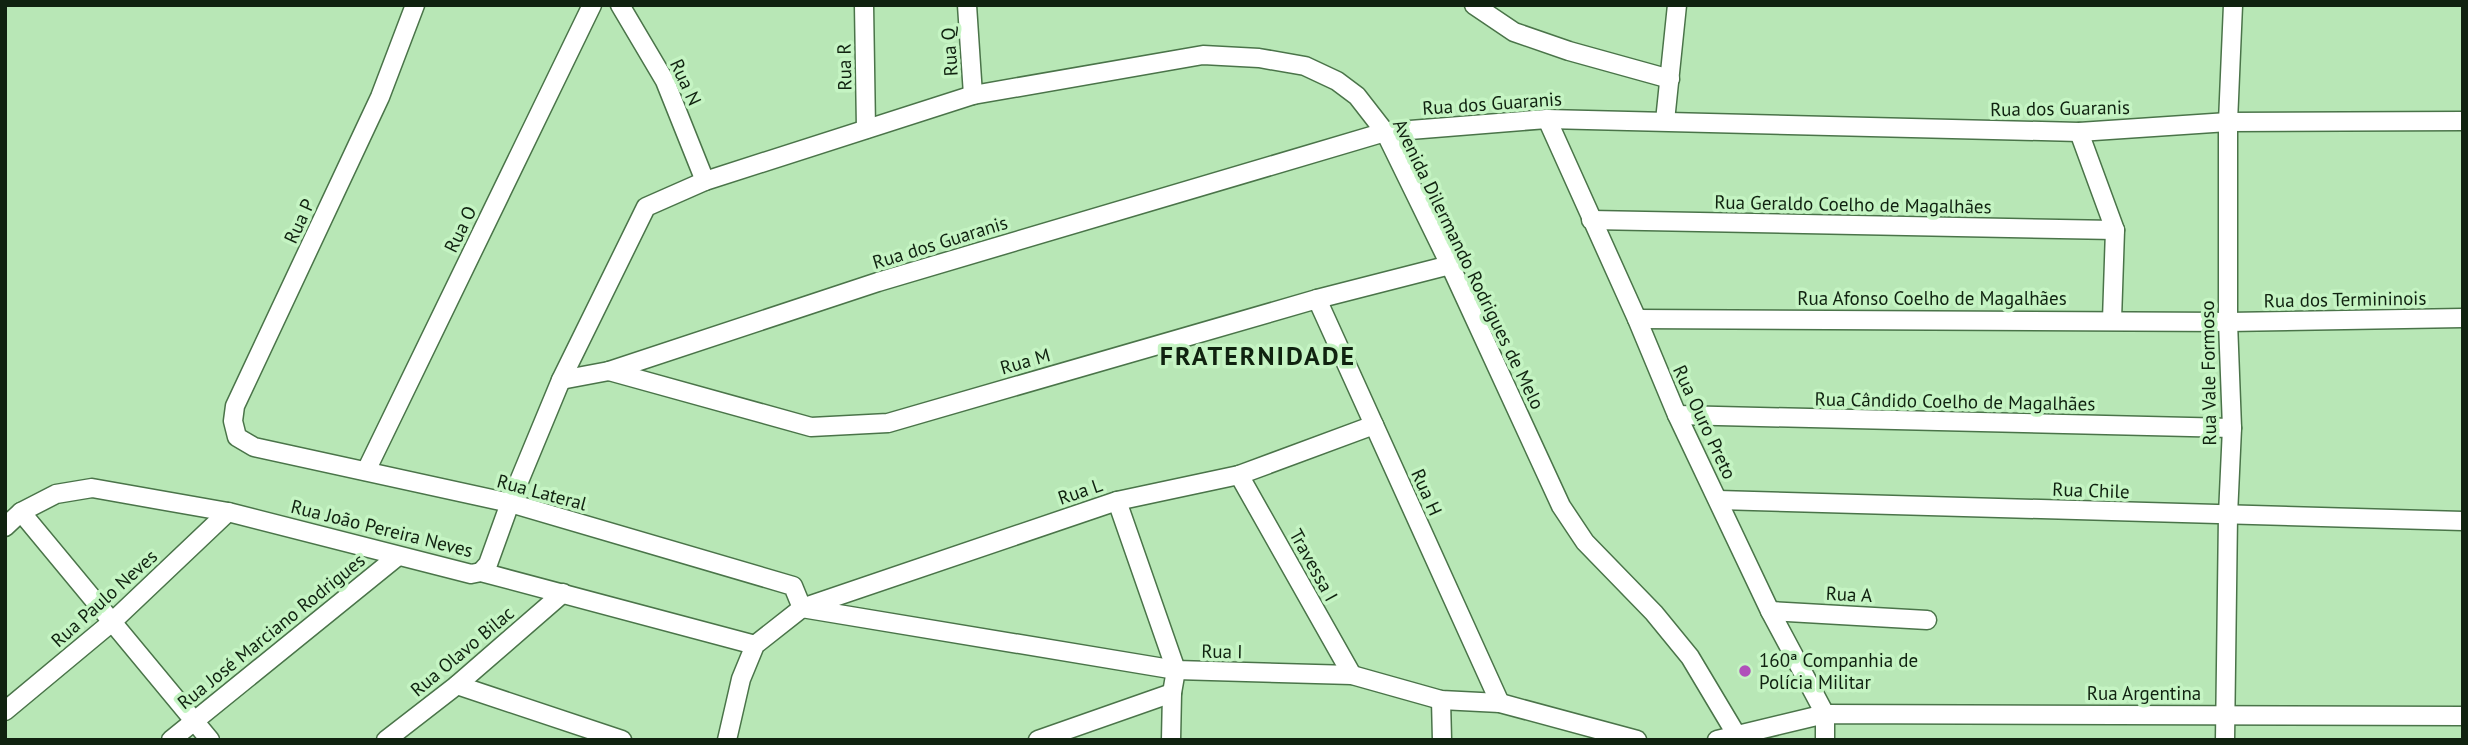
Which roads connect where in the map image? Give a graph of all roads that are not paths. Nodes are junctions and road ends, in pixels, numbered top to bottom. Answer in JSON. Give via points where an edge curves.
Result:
{"nodes":[{"id":1,"x":415,"y":5,"type":"edge"},
{"id":2,"x":592,"y":5,"type":"edge"},
{"id":3,"x":620,"y":5,"type":"edge"},
{"id":4,"x":864,"y":5,"type":"edge"},
{"id":5,"x":967,"y":5,"type":"edge"},
{"id":6,"x":1474,"y":5,"type":"edge"},
{"id":7,"x":1677,"y":5,"type":"edge"},
{"id":8,"x":2233,"y":5,"type":"edge"},
{"id":9,"x":1670,"y":79,"type":"junction"},
{"id":10,"x":973,"y":95,"type":"junction"},
{"id":11,"x":1547,"y":119,"type":"junction"},
{"id":12,"x":1665,"y":121,"type":"junction"},
{"id":13,"x":2463,"y":121,"type":"edge"},
{"id":14,"x":2228,"y":122,"type":"junction"},
{"id":15,"x":866,"y":128,"type":"junction"},
{"id":16,"x":1385,"y":132,"type":"junction"},
{"id":17,"x":2079,"y":132,"type":"junction"},
{"id":18,"x":705,"y":181,"type":"junction"},
{"id":19,"x":1591,"y":220,"type":"junction"},
{"id":20,"x":2115,"y":230,"type":"junction"},
{"id":21,"x":1450,"y":265,"type":"junction"},
{"id":22,"x":1318,"y":299,"type":"junction"},
{"id":23,"x":2463,"y":318,"type":"edge"},
{"id":24,"x":1637,"y":319,"type":"junction"},
{"id":25,"x":2112,"y":320,"type":"junction"},
{"id":26,"x":2228,"y":322,"type":"junction"},
{"id":27,"x":609,"y":371,"type":"junction"},
{"id":28,"x":561,"y":380,"type":"junction"},
{"id":29,"x":1677,"y":415,"type":"junction"},
{"id":30,"x":1374,"y":425,"type":"junction"},
{"id":31,"x":2232,"y":428,"type":"junction"},
{"id":32,"x":254,"y":447,"type":"joint"},
{"id":33,"x":366,"y":471,"type":"junction"},
{"id":34,"x":1239,"y":475,"type":"junction"},
{"id":35,"x":1718,"y":500,"type":"junction"},
{"id":36,"x":1117,"y":501,"type":"junction"},
{"id":37,"x":510,"y":503,"type":"junction"},
{"id":38,"x":21,"y":512,"type":"junction"},
{"id":39,"x":228,"y":512,"type":"junction"},
{"id":40,"x":2228,"y":515,"type":"junction"},
{"id":41,"x":2463,"y":520,"type":"edge"},
{"id":42,"x":5,"y":527,"type":"edge"},
{"id":43,"x":398,"y":556,"type":"junction"},
{"id":44,"x":481,"y":572,"type":"junction"},
{"id":45,"x":563,"y":593,"type":"junction"},
{"id":46,"x":802,"y":608,"type":"junction"},
{"id":47,"x":1770,"y":611,"type":"junction"},
{"id":48,"x":1927,"y":620,"type":"dead end"},
{"id":49,"x":112,"y":622,"type":"junction"},
{"id":50,"x":755,"y":645,"type":"junction"},
{"id":51,"x":1176,"y":670,"type":"junction"},
{"id":52,"x":1352,"y":675,"type":"junction"},
{"id":53,"x":457,"y":685,"type":"junction"},
{"id":54,"x":1172,"y":693,"type":"junction"},
{"id":55,"x":1441,"y":700,"type":"junction"},
{"id":56,"x":1500,"y":703,"type":"junction"},
{"id":57,"x":5,"y":710,"type":"edge"},
{"id":58,"x":1825,"y":714,"type":"junction"},
{"id":59,"x":2224,"y":714,"type":"junction"},
{"id":60,"x":2463,"y":716,"type":"edge"},
{"id":61,"x":194,"y":721,"type":"junction"},
{"id":62,"x":1736,"y":734,"type":"junction"},
{"id":63,"x":171,"y":740,"type":"edge"},
{"id":64,"x":209,"y":740,"type":"edge"},
{"id":65,"x":386,"y":740,"type":"edge"},
{"id":66,"x":622,"y":740,"type":"edge"},
{"id":67,"x":727,"y":740,"type":"edge"},
{"id":68,"x":1038,"y":740,"type":"edge"},
{"id":69,"x":1171,"y":740,"type":"edge"},
{"id":70,"x":1442,"y":740,"type":"edge"},
{"id":71,"x":1637,"y":740,"type":"edge"},
{"id":72,"x":1717,"y":740,"type":"edge"},
{"id":73,"x":1825,"y":740,"type":"edge"},
{"id":74,"x":2225,"y":740,"type":"edge"}],
"edges":[{"from":1,"to":32,"type":"street","name":"Rua P","via":[[380,97],[235,406],[237,437]]},
{"from":2,"to":33,"type":"street","name":"Rua O"},
{"from":3,"to":18,"type":"street","name":"Rua N","via":[[665,81]]},
{"from":4,"to":15,"type":"street","name":"Rua R"},
{"from":5,"to":10,"type":"street","name":"Rua Q"},
{"from":6,"to":9,"type":"street","via":[[1514,32]]},
{"from":7,"to":9,"type":"street"},
{"from":8,"to":14,"type":"street","name":"Rua Vale Formoso"},
{"from":9,"to":12,"type":"street"},
{"from":10,"to":15,"type":"street","name":"Avenida Dilermando Rodrigues de Melo"},
{"from":10,"to":16,"type":"street","name":"Avenida Dilermando Rodrigues de Melo","via":[[1203,55],[1259,58],[1305,66],[1337,81],[1357,96]]},
{"from":11,"to":12,"type":"street","name":"Rua dos Guaranis"},
{"from":11,"to":16,"type":"street","name":"Rua dos Guaranis"},
{"from":11,"to":19,"type":"street","name":"Rua Ouro Preto"},
{"from":12,"to":17,"type":"street","name":"Rua dos Guaranis"},
{"from":13,"to":14,"type":"street","name":"Rua dos Guaranis"},
{"from":14,"to":17,"type":"street","name":"Rua dos Guaranis"},
{"from":14,"to":26,"type":"street","name":"Rua Vale Formoso"},
{"from":15,"to":18,"type":"street","name":"Avenida Dilermando Rodrigues de Melo"},
{"from":16,"to":21,"type":"street","name":"Avenida Dilermando Rodrigues de Melo"},
{"from":16,"to":27,"type":"street","name":"Rua dos Guaranis","via":[[878,282]]},
{"from":17,"to":20,"type":"street"},
{"from":18,"to":28,"type":"street","name":"Avenida Dilermando Rodrigues de Melo","via":[[646,207]]},
{"from":19,"to":20,"type":"street","name":"Rua Geraldo Coelho de Magalhães"},
{"from":19,"to":24,"type":"street","name":"Rua Ouro Preto"},
{"from":20,"to":25,"type":"street"},
{"from":21,"to":22,"type":"street","name":"Rua M"},
{"from":21,"to":62,"type":"street","name":"Avenida Dilermando Rodrigues de Melo","via":[[1561,506],[1585,541],[1690,657]]},
{"from":22,"to":27,"type":"street","name":"Rua M","via":[[888,423],[811,427]]},
{"from":22,"to":30,"type":"street","name":"Rua H"},
{"from":23,"to":26,"type":"street","name":"Rua dos Termininois"},
{"from":24,"to":25,"type":"street","name":"Rua Afonso Coelho de Magalhães"},
{"from":24,"to":29,"type":"street","name":"Rua Ouro Preto"},
{"from":25,"to":26,"type":"street","name":"Rua Afonso Coelho de Magalhães"},
{"from":26,"to":31,"type":"street","name":"Rua Vale Formoso"},
{"from":27,"to":28,"type":"street","name":"Rua dos Guaranis"},
{"from":28,"to":37,"type":"street","name":"Avenida Dilermando Rodrigues de Melo"},
{"from":29,"to":31,"type":"street","name":"Rua Cândido Coelho de Magalhães"},
{"from":29,"to":35,"type":"street","name":"Rua Ouro Preto"},
{"from":30,"to":34,"type":"street","name":"Rua L"},
{"from":30,"to":56,"type":"street","name":"Rua H"},
{"from":31,"to":40,"type":"street","name":"Rua Vale Formoso"},
{"from":32,"to":33,"type":"street","name":"Rua Lateral"},
{"from":33,"to":37,"type":"street","name":"Rua Lateral"},
{"from":34,"to":36,"type":"street","name":"Rua L"},
{"from":34,"to":52,"type":"street","name":"Travessa I"},
{"from":35,"to":40,"type":"street","name":"Rua Chile"},
{"from":35,"to":47,"type":"street","name":"Rua Ouro Preto"},
{"from":36,"to":46,"type":"street","name":"Rua L"},
{"from":36,"to":51,"type":"street"},
{"from":37,"to":44,"type":"street","name":"Avenida Dilermando Rodrigues de Melo"},
{"from":37,"to":46,"type":"street","name":"Rua Lateral","via":[[793,586]]},
{"from":38,"to":39,"type":"street","name":"Rua João Pereira Neves","via":[[56,494],[92,488]]},
{"from":38,"to":42,"type":"street","name":"Rua João Pereira Neves"},
{"from":38,"to":49,"type":"street"},
{"from":39,"to":43,"type":"street","name":"Rua João Pereira Neves"},
{"from":39,"to":49,"type":"street","name":"Rua Paulo Neves"},
{"from":40,"to":41,"type":"street","name":"Rua Chile"},
{"from":40,"to":59,"type":"street","name":"Rua Vale Formoso"},
{"from":43,"to":44,"type":"street","name":"Rua João Pereira Neves","via":[[471,574]]},
{"from":43,"to":61,"type":"street","name":"Rua José Marciano Rodrigues"},
{"from":44,"to":45,"type":"street","name":"Rua João Pereira Neves"},
{"from":45,"to":50,"type":"street","name":"Rua João Pereira Neves"},
{"from":45,"to":53,"type":"street","name":"Rua Olavo Bilac"},
{"from":46,"to":50,"type":"street","name":"Rua L"},
{"from":46,"to":51,"type":"street","name":"Rua I"},
{"from":47,"to":48,"type":"street","name":"Rua A"},
{"from":47,"to":58,"type":"street","name":"Rua Ouro Preto"},
{"from":49,"to":57,"type":"street","name":"Rua Paulo Neves"},
{"from":49,"to":61,"type":"street"},
{"from":50,"to":67,"type":"street","via":[[741,679]]},
{"from":51,"to":52,"type":"street","name":"Rua I"},
{"from":51,"to":54,"type":"street"},
{"from":52,"to":55,"type":"street","name":"Rua I"},
{"from":53,"to":65,"type":"street","name":"Rua Olavo Bilac"},
{"from":53,"to":66,"type":"street"},
{"from":54,"to":68,"type":"street"},
{"from":54,"to":69,"type":"street"},
{"from":55,"to":56,"type":"street","name":"Rua I"},
{"from":55,"to":70,"type":"street"},
{"from":56,"to":71,"type":"street","name":"Rua I"},
{"from":58,"to":59,"type":"street","name":"Rua Argentina"},
{"from":58,"to":62,"type":"street"},
{"from":58,"to":73,"type":"street","name":"Rua Ouro Preto"},
{"from":59,"to":60,"type":"street","name":"Rua Argentina"},
{"from":59,"to":74,"type":"street","name":"Rua Vale Formoso"},
{"from":61,"to":63,"type":"street","name":"Rua José Marciano Rodrigues"},
{"from":61,"to":64,"type":"street"},
{"from":62,"to":72,"type":"street"}]}
